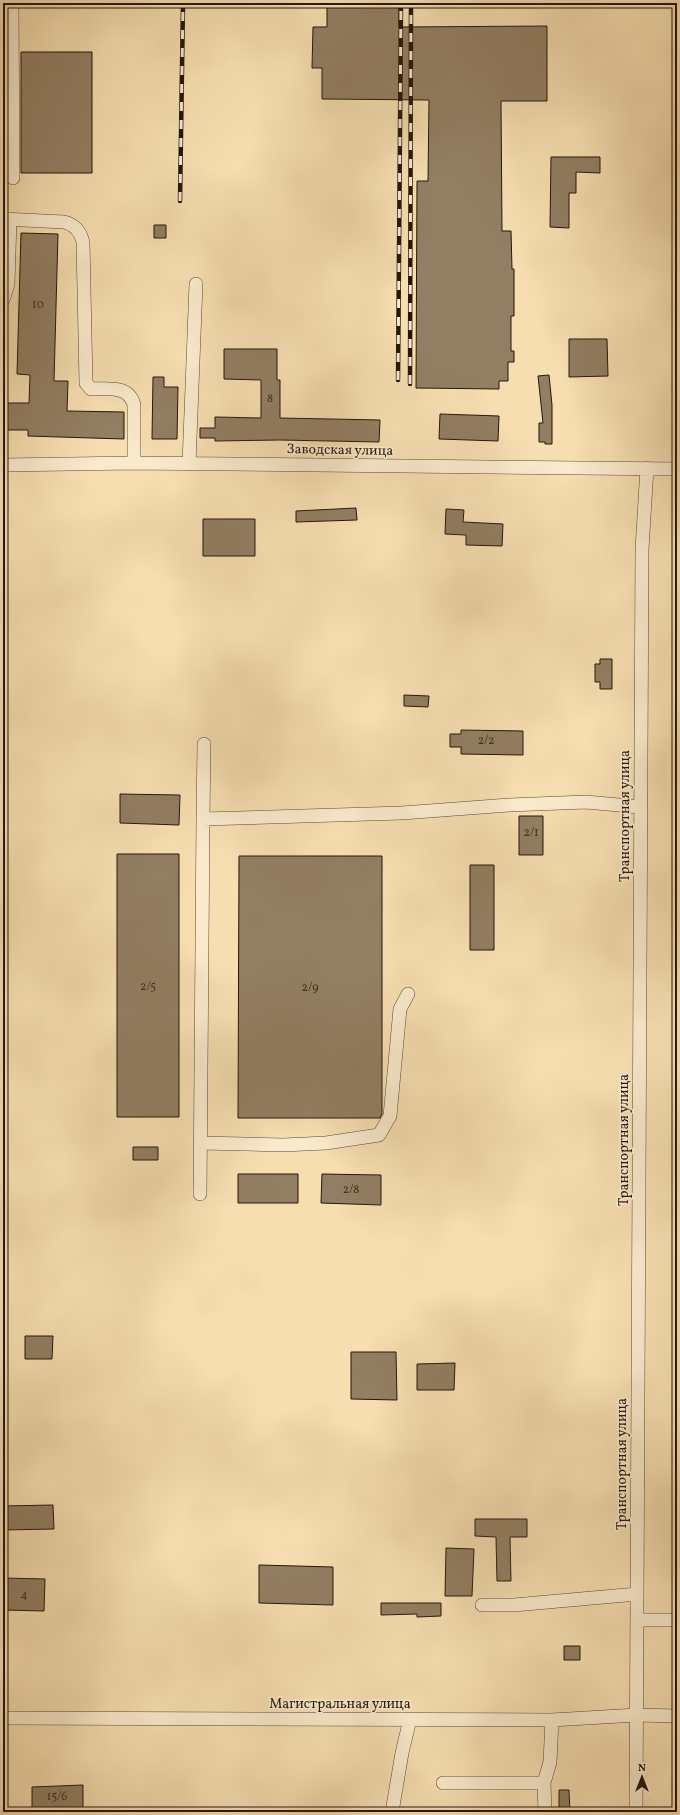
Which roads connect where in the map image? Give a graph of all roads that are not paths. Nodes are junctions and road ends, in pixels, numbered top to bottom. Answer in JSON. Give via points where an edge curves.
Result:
{"nodes":[{"id":1,"x":12,"y":3,"type":"edge"},
{"id":2,"x":13,"y":178,"type":"dead end"},
{"id":3,"x":6,"y":219,"type":"edge"},
{"id":4,"x":196,"y":284,"type":"dead end"},
{"id":5,"x":3,"y":300,"type":"edge"},
{"id":6,"x":134,"y":463,"type":"junction"},
{"id":7,"x":189,"y":464,"type":"junction"},
{"id":8,"x":3,"y":465,"type":"edge"},
{"id":9,"x":647,"y":468,"type":"junction"},
{"id":10,"x":677,"y":468,"type":"edge"},
{"id":11,"x":204,"y":744,"type":"dead end"},
{"id":12,"x":640,"y":807,"type":"junction"},
{"id":13,"x":203,"y":819,"type":"junction"},
{"id":14,"x":408,"y":994,"type":"dead end"},
{"id":15,"x":201,"y":1143,"type":"junction"},
{"id":16,"x":200,"y":1194,"type":"dead end"},
{"id":17,"x":637,"y":1594,"type":"junction"},
{"id":18,"x":482,"y":1604,"type":"dead end"},
{"id":19,"x":637,"y":1620,"type":"junction"},
{"id":20,"x":677,"y":1620,"type":"edge"},
{"id":21,"x":637,"y":1715,"type":"junction"},
{"id":22,"x":677,"y":1716,"type":"edge"},
{"id":23,"x":3,"y":1718,"type":"edge"},
{"id":24,"x":410,"y":1719,"type":"junction"},
{"id":25,"x":552,"y":1720,"type":"junction"},
{"id":26,"x":443,"y":1783,"type":"dead end"},
{"id":27,"x":544,"y":1783,"type":"junction"},
{"id":28,"x":392,"y":1812,"type":"edge"},
{"id":29,"x":544,"y":1812,"type":"edge"},
{"id":30,"x":636,"y":1812,"type":"edge"}],
"edges":[{"from":1,"to":2,"type":"street"},
{"from":3,"to":5,"type":"street","via":[[8,284]]},
{"from":3,"to":6,"type":"street","via":[[64,222],[72,224],[81,236],[86,383],[91,389],[123,390],[133,399]]},
{"from":4,"to":7,"type":"street"},
{"from":6,"to":7,"type":"street","name":"Заводская улица"},
{"from":6,"to":8,"type":"street","name":"Заводская улица"},
{"from":7,"to":9,"type":"street","name":"Заводская улица"},
{"from":9,"to":10,"type":"street","name":"Заводская улица"},
{"from":9,"to":12,"type":"street","name":"Транспортная улица","via":[[642,549]]},
{"from":11,"to":13,"type":"street"},
{"from":12,"to":13,"type":"street","via":[[586,802],[402,813]]},
{"from":12,"to":17,"type":"street","name":"Транспортная улица"},
{"from":13,"to":15,"type":"street"},
{"from":14,"to":15,"type":"street","via":[[400,1009],[390,1116],[379,1135],[304,1144]]},
{"from":15,"to":16,"type":"street"},
{"from":17,"to":18,"type":"street","via":[[514,1604]]},
{"from":17,"to":19,"type":"street","name":"Транспортная улица"},
{"from":19,"to":20,"type":"street"},
{"from":19,"to":21,"type":"street","name":"Транспортная улица"},
{"from":21,"to":22,"type":"street","name":"Магистральная улица"},
{"from":21,"to":25,"type":"street","name":"Магистральная улица"},
{"from":21,"to":30,"type":"street","name":"Транспортная улица"},
{"from":23,"to":24,"type":"street","name":"Магистральная улица"},
{"from":24,"to":25,"type":"street","name":"Магистральная улица"},
{"from":24,"to":28,"type":"street"},
{"from":25,"to":27,"type":"street","via":[[550,1762]]},
{"from":26,"to":27,"type":"street"},
{"from":27,"to":29,"type":"street"}]}
